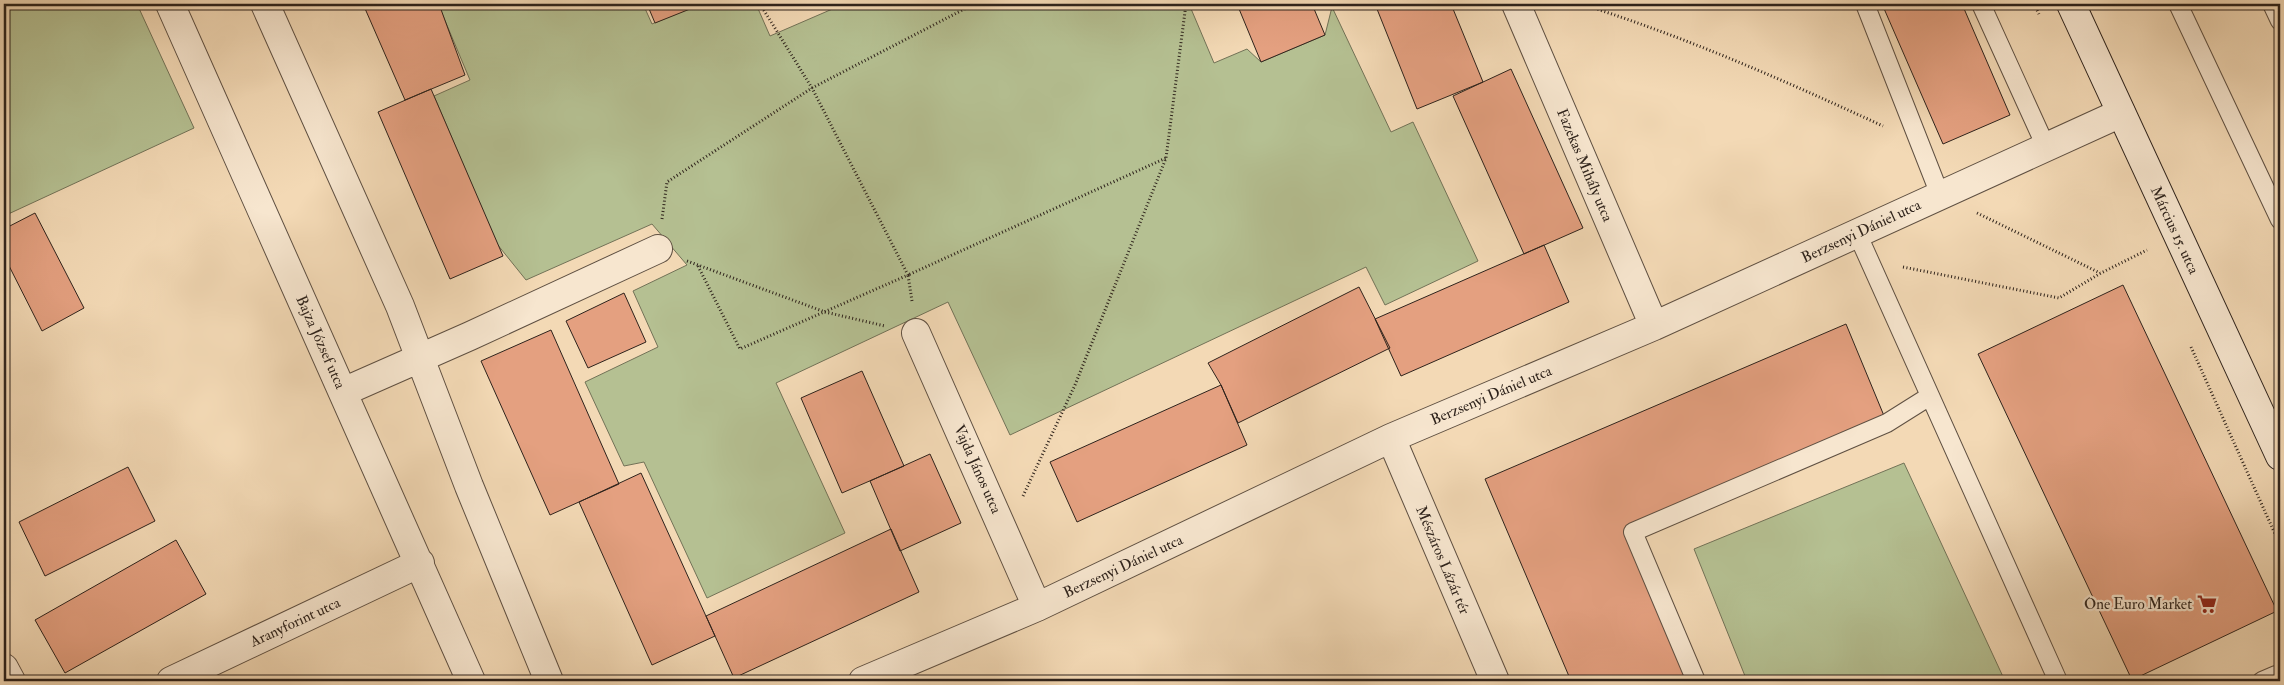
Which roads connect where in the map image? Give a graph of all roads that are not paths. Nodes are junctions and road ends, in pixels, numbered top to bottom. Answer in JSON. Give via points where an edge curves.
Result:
{"nodes":[{"id":1,"x":170,"y":4,"type":"edge"},
{"id":2,"x":265,"y":4,"type":"edge"},
{"id":3,"x":1865,"y":4,"type":"edge"},
{"id":4,"x":1981,"y":4,"type":"edge"},
{"id":5,"x":2071,"y":4,"type":"edge"},
{"id":6,"x":2178,"y":4,"type":"edge"},
{"id":7,"x":2272,"y":4,"type":"edge"},
{"id":8,"x":1524,"y":6,"type":"edge"},
{"id":9,"x":2280,"y":21,"type":"edge"},
{"id":10,"x":2120,"y":113,"type":"junction"},
{"id":11,"x":2046,"y":147,"type":"junction"},
{"id":12,"x":1940,"y":195,"type":"junction"},
{"id":13,"x":2280,"y":220,"type":"edge"},
{"id":14,"x":1856,"y":233,"type":"junction"},
{"id":15,"x":658,"y":248,"type":"road end"},
{"id":16,"x":1654,"y":326,"type":"junction"},
{"id":17,"x":916,"y":333,"type":"road end"},
{"id":18,"x":421,"y":357,"type":"junction"},
{"id":19,"x":343,"y":392,"type":"junction"},
{"id":20,"x":1930,"y":396,"type":"junction"},
{"id":21,"x":1391,"y":438,"type":"junction"},
{"id":22,"x":2280,"y":456,"type":"edge"},
{"id":23,"x":420,"y":563,"type":"junction"},
{"id":24,"x":1037,"y":607,"type":"junction"},
{"id":25,"x":4,"y":668,"type":"edge"},
{"id":26,"x":11,"y":681,"type":"edge"},
{"id":27,"x":171,"y":681,"type":"edge"},
{"id":28,"x":471,"y":681,"type":"edge"},
{"id":29,"x":549,"y":681,"type":"edge"},
{"id":30,"x":863,"y":681,"type":"edge"},
{"id":31,"x":1495,"y":681,"type":"edge"},
{"id":32,"x":1696,"y":681,"type":"edge"},
{"id":33,"x":2058,"y":681,"type":"edge"}],
"edges":[{"from":1,"to":19,"type":"street","name":"Bajza József utca"},
{"from":2,"to":18,"type":"street"},
{"from":3,"to":12,"type":"lane"},
{"from":4,"to":11,"type":"lane"},
{"from":5,"to":10,"type":"street","name":"Március 15. utca"},
{"from":6,"to":13,"type":"lane"},
{"from":7,"to":9,"type":"lane"},
{"from":8,"to":16,"type":"street","name":"Fazekas Mihály utca"},
{"from":10,"to":11,"type":"street","name":"Berzsenyi Dániel utca"},
{"from":10,"to":22,"type":"street","name":"Március 15. utca"},
{"from":11,"to":12,"type":"street","name":"Berzsenyi Dániel utca"},
{"from":12,"to":14,"type":"street","name":"Berzsenyi Dániel utca"},
{"from":14,"to":16,"type":"street","name":"Berzsenyi Dániel utca"},
{"from":14,"to":20,"type":"lane"},
{"from":15,"to":18,"type":"street"},
{"from":16,"to":21,"type":"street","name":"Berzsenyi Dániel utca"},
{"from":17,"to":24,"type":"street","name":"Vajda János utca"},
{"from":18,"to":19,"type":"street"},
{"from":18,"to":29,"type":"street","via":[[469,486]]},
{"from":19,"to":23,"type":"street","name":"Bajza József utca"},
{"from":20,"to":32,"type":"lane","via":[[1887,423],[1633,532]]},
{"from":20,"to":33,"type":"lane"},
{"from":21,"to":24,"type":"street","name":"Berzsenyi Dániel utca"},
{"from":21,"to":31,"type":"street","name":"Mészáros Lázár tér"},
{"from":23,"to":27,"type":"street","name":"Aranyforint utca"},
{"from":23,"to":28,"type":"street","name":"Bajza József utca"},
{"from":24,"to":30,"type":"street","name":"Berzsenyi Dániel utca"},
{"from":25,"to":26,"type":"street"}]}
